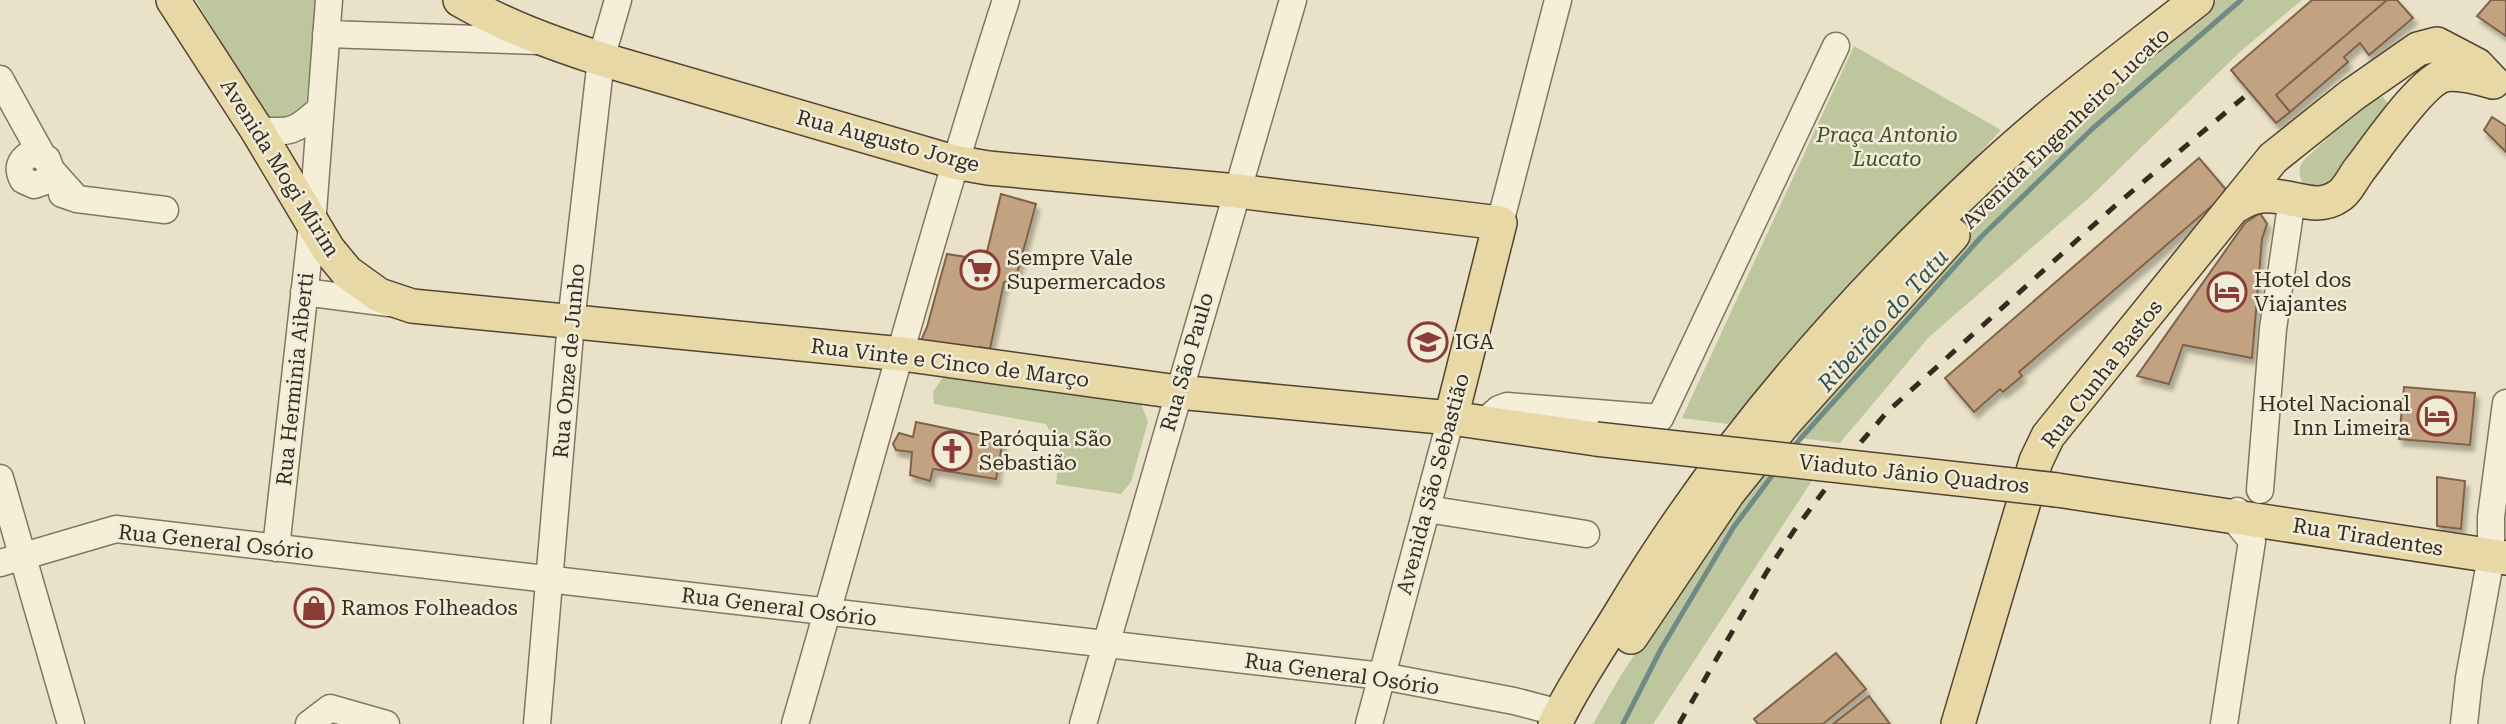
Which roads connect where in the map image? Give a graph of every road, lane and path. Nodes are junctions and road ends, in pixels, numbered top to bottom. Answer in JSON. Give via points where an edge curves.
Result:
{"nodes":[{"id":1,"x":173,"y":0,"type":"edge"},
{"id":2,"x":329,"y":0,"type":"edge"},
{"id":3,"x":460,"y":0,"type":"edge"},
{"id":4,"x":618,"y":0,"type":"edge"},
{"id":5,"x":1006,"y":0,"type":"edge"},
{"id":6,"x":1558,"y":0,"type":"edge"},
{"id":7,"x":2199,"y":0,"type":"edge"},
{"id":8,"x":1284,"y":2,"type":"edge"},
{"id":9,"x":326,"y":34,"type":"junction"},
{"id":10,"x":547,"y":41,"type":"junction"},
{"id":11,"x":1836,"y":46,"type":"dead end"},
{"id":12,"x":601,"y":59,"type":"junction"},
{"id":13,"x":0,"y":79,"type":"edge"},
{"id":14,"x":2373,"y":79,"type":"junction"},
{"id":15,"x":2499,"y":86,"type":"edge"},
{"id":16,"x":320,"y":109,"type":"junction"},
{"id":17,"x":2404,"y":111,"type":"junction"},
{"id":18,"x":2311,"y":128,"type":"junction"},
{"id":19,"x":257,"y":130,"type":"junction"},
{"id":20,"x":954,"y":162,"type":"junction"},
{"id":21,"x":33,"y":169,"type":"junction"},
{"id":22,"x":0,"y":182,"type":"edge"},
{"id":23,"x":1237,"y":191,"type":"junction"},
{"id":24,"x":2291,"y":199,"type":"junction"},
{"id":25,"x":2236,"y":206,"type":"junction"},
{"id":26,"x":165,"y":210,"type":"dead end"},
{"id":27,"x":1500,"y":223,"type":"junction"},
{"id":28,"x":312,"y":225,"type":"junction"},
{"id":29,"x":304,"y":292,"type":"junction"},
{"id":30,"x":412,"y":306,"type":"junction"},
{"id":31,"x":571,"y":322,"type":"junction"},
{"id":32,"x":902,"y":354,"type":"junction"},
{"id":33,"x":1178,"y":392,"type":"junction"},
{"id":34,"x":2506,"y":403,"type":"edge"},
{"id":35,"x":1451,"y":418,"type":"junction"},
{"id":36,"x":1484,"y":422,"type":"junction"},
{"id":37,"x":1596,"y":439,"type":"joint"},
{"id":38,"x":0,"y":478,"type":"edge"},
{"id":39,"x":2260,"y":490,"type":"junction"},
{"id":40,"x":1427,"y":509,"type":"junction"},
{"id":41,"x":2231,"y":515,"type":"junction"},
{"id":42,"x":2280,"y":523,"type":"junction"},
{"id":43,"x":1586,"y":534,"type":"dead end"},
{"id":44,"x":276,"y":548,"type":"junction"},
{"id":45,"x":2498,"y":558,"type":"edge"},
{"id":46,"x":11,"y":559,"type":"edge"},
{"id":47,"x":551,"y":580,"type":"junction"},
{"id":48,"x":827,"y":612,"type":"junction"},
{"id":49,"x":1107,"y":645,"type":"junction"},
{"id":50,"x":1382,"y":676,"type":"junction"},
{"id":51,"x":1565,"y":721,"type":"edge"},
{"id":52,"x":71,"y":724,"type":"edge"},
{"id":53,"x":309,"y":724,"type":"edge"},
{"id":54,"x":386,"y":724,"type":"edge"},
{"id":55,"x":537,"y":724,"type":"edge"},
{"id":56,"x":795,"y":724,"type":"edge"},
{"id":57,"x":1083,"y":724,"type":"edge"},
{"id":58,"x":1369,"y":724,"type":"edge"},
{"id":59,"x":1958,"y":724,"type":"edge"},
{"id":60,"x":2224,"y":724,"type":"edge"},
{"id":61,"x":2464,"y":724,"type":"edge"}],
"edges":[{"from":1,"to":19,"type":"main road","name":"Avenida Mogi Mirim"},
{"from":2,"to":9,"type":"street","name":"Rua Herminia Aiberti"},
{"from":3,"to":10,"type":"main road","name":"Rua Augusto Jorge"},
{"from":4,"to":12,"type":"street","name":"Rua Onze de Junho"},
{"from":5,"to":20,"type":"street"},
{"from":6,"to":27,"type":"street","name":"Avenida São Sebastião"},
{"from":7,"to":51,"type":"main road","name":"Avenida Engenheiro Lucato","via":[[2067,102],[1984,174],[1795,371],[1658,551]]},
{"from":8,"to":23,"type":"street","name":"Rua São Paulo"},
{"from":9,"to":10,"type":"street"},
{"from":9,"to":16,"type":"street","name":"Rua Herminia Aiberti"},
{"from":10,"to":12,"type":"main road","name":"Rua Augusto Jorge"},
{"from":11,"to":36,"type":"street","via":[[1661,418],[1507,406]]},
{"from":12,"to":20,"type":"main road","name":"Rua Augusto Jorge"},
{"from":12,"to":31,"type":"street","name":"Rua Onze de Junho"},
{"from":13,"to":21,"type":"street","via":[[26,126]]},
{"from":14,"to":15,"type":"main road","name":"Rua Cunha Bastos","via":[[2418,48],[2437,44],[2477,65]]},
{"from":14,"to":17,"type":"main road","via":[[2393,90]]},
{"from":14,"to":18,"type":"main road","name":"Rua Cunha Bastos"},
{"from":15,"to":17,"type":"main road","name":"Rua Cunha Bastos","via":[[2445,75],[2430,82]]},
{"from":16,"to":19,"type":"street","via":[[288,132]]},
{"from":16,"to":28,"type":"street","name":"Rua Herminia Aiberti"},
{"from":17,"to":24,"type":"main road","name":"Rua Cunha Bastos","via":[[2339,196],[2315,204]]},
{"from":18,"to":24,"type":"main road","via":[[2298,155]]},
{"from":18,"to":25,"type":"main road","name":"Rua Cunha Bastos","via":[[2273,158]]},
{"from":19,"to":28,"type":"main road","name":"Avenida Mogi Mirim"},
{"from":20,"to":23,"type":"main road","name":"Rua Augusto Jorge"},
{"from":20,"to":32,"type":"street"},
{"from":21,"to":22,"type":"street"},
{"from":21,"to":26,"type":"street","via":[[77,199]]},
{"from":23,"to":27,"type":"main road","name":"Rua Augusto Jorge"},
{"from":23,"to":33,"type":"street","name":"Rua São Paulo"},
{"from":24,"to":25,"type":"main road","name":"Rua Cunha Bastos","via":[[2273,194],[2246,199]]},
{"from":24,"to":39,"type":"street","via":[[2273,329]]},
{"from":25,"to":59,"type":"main road","name":"Rua Cunha Bastos","via":[[2048,436],[2032,472]]},
{"from":27,"to":35,"type":"main road","name":"Avenida São Sebastião"},
{"from":28,"to":29,"type":"street","name":"Rua Herminia Aiberti"},
{"from":28,"to":30,"type":"main road","name":"Avenida Mogi Mirim","via":[[347,272],[379,295]]},
{"from":29,"to":30,"type":"street","name":"Rua Vinte e Cinco de Março"},
{"from":29,"to":44,"type":"street","name":"Rua Herminia Aiberti"},
{"from":30,"to":31,"type":"main road","name":"Rua Vinte e Cinco de Março"},
{"from":31,"to":32,"type":"main road","name":"Rua Vinte e Cinco de Março"},
{"from":31,"to":47,"type":"street","name":"Rua Onze de Junho"},
{"from":32,"to":33,"type":"main road","name":"Rua Vinte e Cinco de Março"},
{"from":32,"to":48,"type":"street"},
{"from":33,"to":35,"type":"main road","name":"Rua Vinte e Cinco de Março"},
{"from":33,"to":49,"type":"street","name":"Rua São Paulo"},
{"from":34,"to":45,"type":"street","via":[[2491,517]]},
{"from":35,"to":36,"type":"main road","name":"Rua Vinte e Cinco de Março"},
{"from":35,"to":40,"type":"street","name":"Avenida São Sebastião"},
{"from":36,"to":37,"type":"main road","name":"Rua Vinte e Cinco de Março"},
{"from":37,"to":41,"type":"main road","name":"Viaduto Jânio Quadros","bridge":true,"via":[[2057,490]]},
{"from":38,"to":46,"type":"street"},
{"from":39,"to":41,"type":"street"},
{"from":39,"to":42,"type":"street"},
{"from":40,"to":43,"type":"street"},
{"from":40,"to":50,"type":"street","name":"Avenida São Sebastião"},
{"from":41,"to":42,"type":"main road","name":"Rua Tiradentes"},
{"from":41,"to":60,"type":"street","via":[[2252,541]]},
{"from":42,"to":45,"type":"main road","name":"Rua Tiradentes"},
{"from":44,"to":46,"type":"street","name":"Rua General Osório","via":[[116,529]]},
{"from":44,"to":47,"type":"street","name":"Rua General Osório"},
{"from":45,"to":61,"type":"street","via":[[2469,678]]},
{"from":46,"to":52,"type":"street"},
{"from":47,"to":48,"type":"street","name":"Rua General Osório"},
{"from":47,"to":55,"type":"street","name":"Rua Onze de Junho"},
{"from":48,"to":49,"type":"street","name":"Rua General Osório"},
{"from":48,"to":56,"type":"street"},
{"from":49,"to":50,"type":"street","name":"Rua General Osório"},
{"from":49,"to":57,"type":"street","name":"Rua São Paulo"},
{"from":50,"to":51,"type":"street","name":"Rua General Osório","via":[[1514,701]]},
{"from":50,"to":58,"type":"street","name":"Avenida São Sebastião"},
{"from":53,"to":54,"type":"street","via":[[330,708]]}]}
